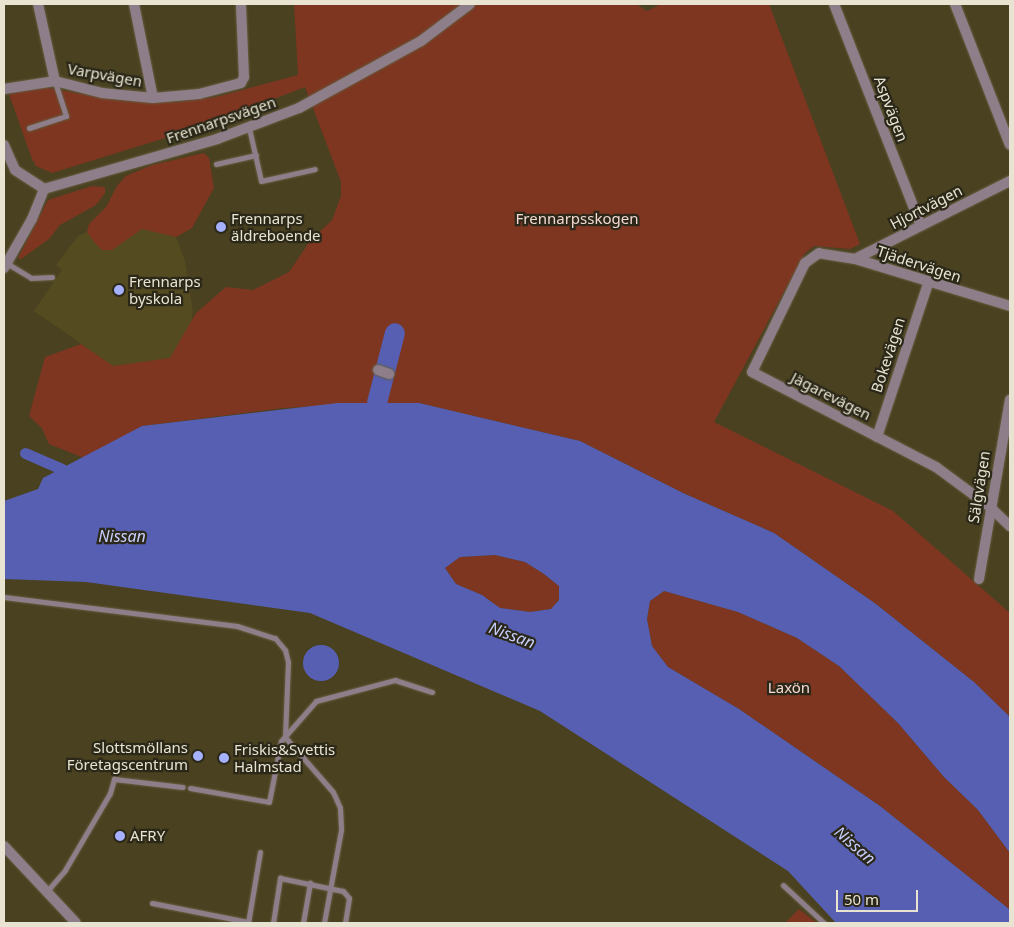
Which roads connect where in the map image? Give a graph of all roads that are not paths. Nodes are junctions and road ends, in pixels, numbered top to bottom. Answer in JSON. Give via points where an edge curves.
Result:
{"nodes":[{"id":1,"x":38,"y":4,"type":"edge"},
{"id":2,"x":134,"y":4,"type":"edge"},
{"id":3,"x":241,"y":4,"type":"edge"},
{"id":4,"x":470,"y":4,"type":"edge"},
{"id":5,"x":834,"y":4,"type":"edge"},
{"id":6,"x":955,"y":4,"type":"edge"},
{"id":7,"x":55,"y":81,"type":"junction"},
{"id":8,"x":4,"y":89,"type":"edge"},
{"id":9,"x":153,"y":98,"type":"junction"},
{"id":10,"x":29,"y":128,"type":"dead end"},
{"id":11,"x":250,"y":128,"type":"junction"},
{"id":12,"x":4,"y":145,"type":"edge"},
{"id":13,"x":1010,"y":145,"type":"edge"},
{"id":14,"x":256,"y":155,"type":"junction"},
{"id":15,"x":216,"y":164,"type":"dead end"},
{"id":16,"x":315,"y":169,"type":"dead end"},
{"id":17,"x":1010,"y":181,"type":"edge"},
{"id":18,"x":44,"y":188,"type":"junction"},
{"id":19,"x":921,"y":226,"type":"junction"},
{"id":20,"x":819,"y":253,"type":"joint"},
{"id":21,"x":855,"y":259,"type":"junction"},
{"id":22,"x":6,"y":266,"type":"edge"},
{"id":23,"x":52,"y":277,"type":"dead end"},
{"id":24,"x":928,"y":284,"type":"junction"},
{"id":25,"x":1010,"y":306,"type":"edge"},
{"id":26,"x":378,"y":370,"type":"dead end"},
{"id":27,"x":389,"y":374,"type":"dead end"},
{"id":28,"x":1010,"y":400,"type":"edge"},
{"id":29,"x":877,"y":436,"type":"junction"},
{"id":30,"x":990,"y":507,"type":"junction"},
{"id":31,"x":1010,"y":526,"type":"edge"},
{"id":32,"x":979,"y":579,"type":"dead end"},
{"id":33,"x":4,"y":597,"type":"edge"},
{"id":34,"x":432,"y":692,"type":"dead end"},
{"id":35,"x":286,"y":737,"type":"junction"},
{"id":36,"x":183,"y":787,"type":"dead end"},
{"id":37,"x":190,"y":788,"type":"dead end"},
{"id":38,"x":4,"y":846,"type":"edge"},
{"id":39,"x":260,"y":852,"type":"dead end"},
{"id":40,"x":310,"y":884,"type":"junction"},
{"id":41,"x":783,"y":885,"type":"dead end"},
{"id":42,"x":330,"y":887,"type":"junction"},
{"id":43,"x":47,"y":891,"type":"junction"},
{"id":44,"x":152,"y":903,"type":"dead end"},
{"id":45,"x":248,"y":922,"type":"edge"},
{"id":46,"x":76,"y":923,"type":"edge"},
{"id":47,"x":273,"y":923,"type":"edge"},
{"id":48,"x":303,"y":923,"type":"edge"},
{"id":49,"x":324,"y":923,"type":"edge"},
{"id":50,"x":344,"y":923,"type":"edge"},
{"id":51,"x":824,"y":923,"type":"edge"}],
"edges":[{"from":1,"to":7,"type":"street"},
{"from":2,"to":9,"type":"street"},
{"from":3,"to":9,"type":"street","name":"Varpvägen","via":[[244,76],[241,83],[199,94]]},
{"from":4,"to":11,"type":"street","name":"Frennarpsvägen","via":[[413,46],[318,99]]},
{"from":5,"to":19,"type":"street","name":"Aspvägen"},
{"from":6,"to":13,"type":"street"},
{"from":7,"to":8,"type":"street","name":"Varpvägen"},
{"from":7,"to":9,"type":"street","name":"Varpvägen","via":[[102,93]]},
{"from":7,"to":10,"type":"lane","via":[[66,116]]},
{"from":11,"to":14,"type":"lane"},
{"from":11,"to":18,"type":"street","name":"Frennarpsvägen"},
{"from":12,"to":18,"type":"street","via":[[15,170]]},
{"from":14,"to":15,"type":"lane"},
{"from":14,"to":16,"type":"lane","via":[[262,181]]},
{"from":17,"to":19,"type":"street","name":"Hjortvägen"},
{"from":18,"to":22,"type":"street"},
{"from":19,"to":21,"type":"street","name":"Hjortvägen"},
{"from":20,"to":21,"type":"street","name":"Tjädervägen"},
{"from":20,"to":29,"type":"street","name":"Jägarevägen","via":[[805,263],[752,372]]},
{"from":21,"to":24,"type":"street","name":"Tjädervägen"},
{"from":22,"to":23,"type":"lane","via":[[31,278]]},
{"from":24,"to":25,"type":"street","name":"Tjädervägen"},
{"from":24,"to":29,"type":"street","name":"Bokevägen"},
{"from":26,"to":27,"type":"street"},
{"from":28,"to":30,"type":"street","name":"Sälgvägen"},
{"from":29,"to":30,"type":"street","name":"Jägarevägen","via":[[936,467]]},
{"from":30,"to":31,"type":"street","name":"Jägarevägen"},
{"from":30,"to":32,"type":"street","name":"Sälgvägen"},
{"from":33,"to":35,"type":"lane","via":[[228,625],[275,638],[285,650],[288,662]]},
{"from":34,"to":35,"type":"lane","via":[[395,680],[354,688],[316,700]]},
{"from":35,"to":37,"type":"lane","via":[[281,741],[269,802]]},
{"from":35,"to":42,"type":"lane","via":[[333,792],[340,808],[341,830]]},
{"from":36,"to":43,"type":"lane","via":[[114,779],[110,793],[65,870]]},
{"from":38,"to":43,"type":"street"},
{"from":39,"to":45,"type":"lane"},
{"from":40,"to":42,"type":"lane"},
{"from":40,"to":47,"type":"lane","via":[[280,878]]},
{"from":40,"to":48,"type":"lane"},
{"from":41,"to":51,"type":"lane"},
{"from":42,"to":49,"type":"lane"},
{"from":42,"to":50,"type":"lane","via":[[343,891],[349,898]]},
{"from":43,"to":46,"type":"street"},
{"from":44,"to":45,"type":"lane"}]}
